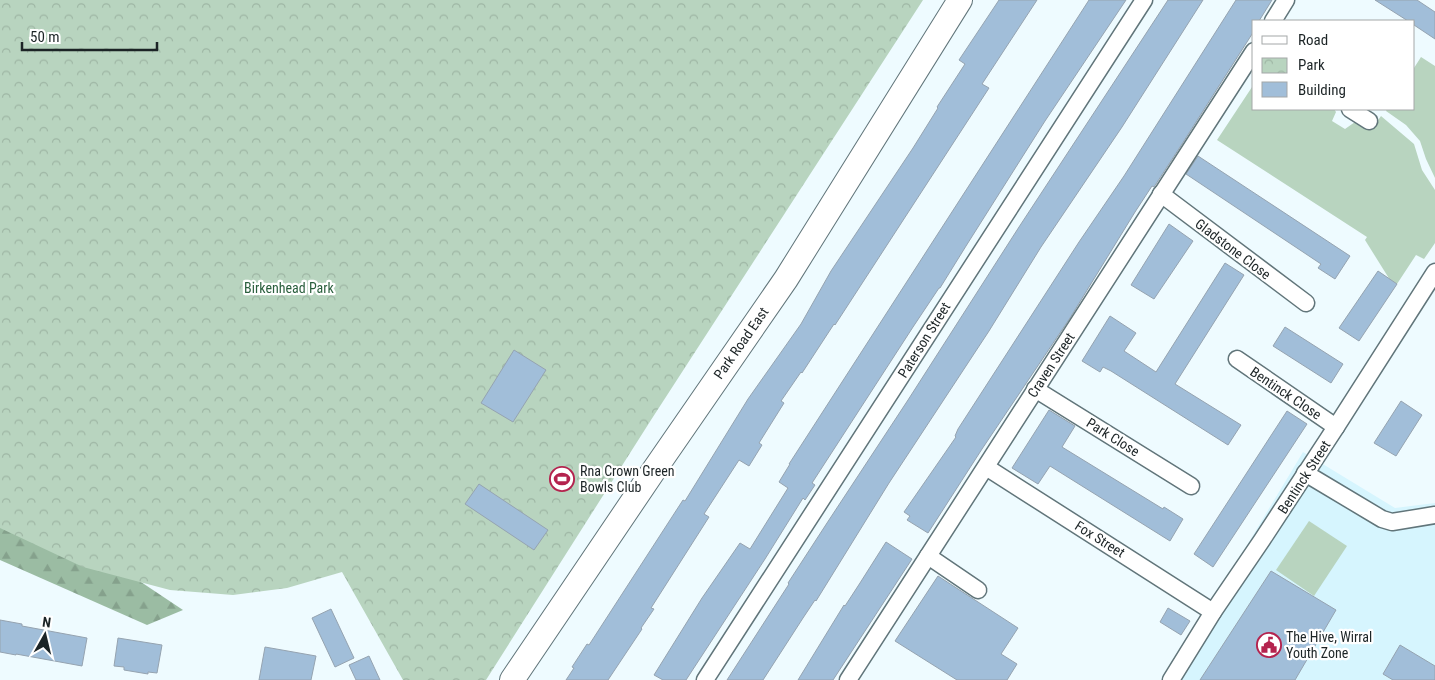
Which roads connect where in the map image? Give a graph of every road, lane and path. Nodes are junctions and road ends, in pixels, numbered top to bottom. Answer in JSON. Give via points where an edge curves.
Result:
{"nodes":[{"id":1,"x":960,"y":0,"type":"edge"},
{"id":2,"x":1144,"y":0,"type":"edge"},
{"id":3,"x":1286,"y":0,"type":"edge"},
{"id":4,"x":1274,"y":20,"type":"edge"},
{"id":5,"x":1252,"y":54,"type":"edge"},
{"id":6,"x":1352,"y":110,"type":"edge"},
{"id":7,"x":1369,"y":121,"type":"dead end"},
{"id":8,"x":1161,"y":194,"type":"junction"},
{"id":9,"x":1435,"y":272,"type":"edge"},
{"id":10,"x":1306,"y":303,"type":"dead end"},
{"id":11,"x":1237,"y":360,"type":"dead end"},
{"id":12,"x":1035,"y":389,"type":"junction"},
{"id":13,"x":1336,"y":427,"type":"junction"},
{"id":14,"x":986,"y":467,"type":"junction"},
{"id":15,"x":1305,"y":473,"type":"junction"},
{"id":16,"x":1191,"y":486,"type":"dead end"},
{"id":17,"x":1435,"y":515,"type":"edge"},
{"id":18,"x":928,"y":556,"type":"junction"},
{"id":19,"x":978,"y":590,"type":"dead end"},
{"id":20,"x":1213,"y":612,"type":"junction"},
{"id":21,"x":512,"y":680,"type":"edge"},
{"id":22,"x":706,"y":680,"type":"edge"},
{"id":23,"x":848,"y":680,"type":"edge"},
{"id":24,"x":1171,"y":680,"type":"edge"}],
"edges":[{"from":1,"to":21,"type":"street","name":"Park Road East","via":[[786,279]]},
{"from":2,"to":22,"type":"street","name":"Paterson Street"},
{"from":3,"to":4,"type":"street"},
{"from":5,"to":8,"type":"street","name":"Craven Street"},
{"from":6,"to":7,"type":"street"},
{"from":8,"to":10,"type":"street","name":"Gladstone Close"},
{"from":8,"to":12,"type":"street","name":"Craven Street"},
{"from":9,"to":13,"type":"street","name":"Bentinck Street"},
{"from":11,"to":13,"type":"street","name":"Bentinck Close"},
{"from":12,"to":14,"type":"street","name":"Craven Street"},
{"from":12,"to":16,"type":"street","name":"Park Close"},
{"from":13,"to":15,"type":"street","name":"Bentinck Street"},
{"from":14,"to":18,"type":"street","name":"Craven Street"},
{"from":14,"to":20,"type":"street","name":"Fox Street"},
{"from":15,"to":17,"type":"street","via":[[1382,519],[1392,522]]},
{"from":15,"to":20,"type":"street","name":"Bentinck Street"},
{"from":18,"to":19,"type":"street"},
{"from":18,"to":23,"type":"street","name":"Craven Street"},
{"from":20,"to":24,"type":"street","name":"Bentinck Street"}]}
